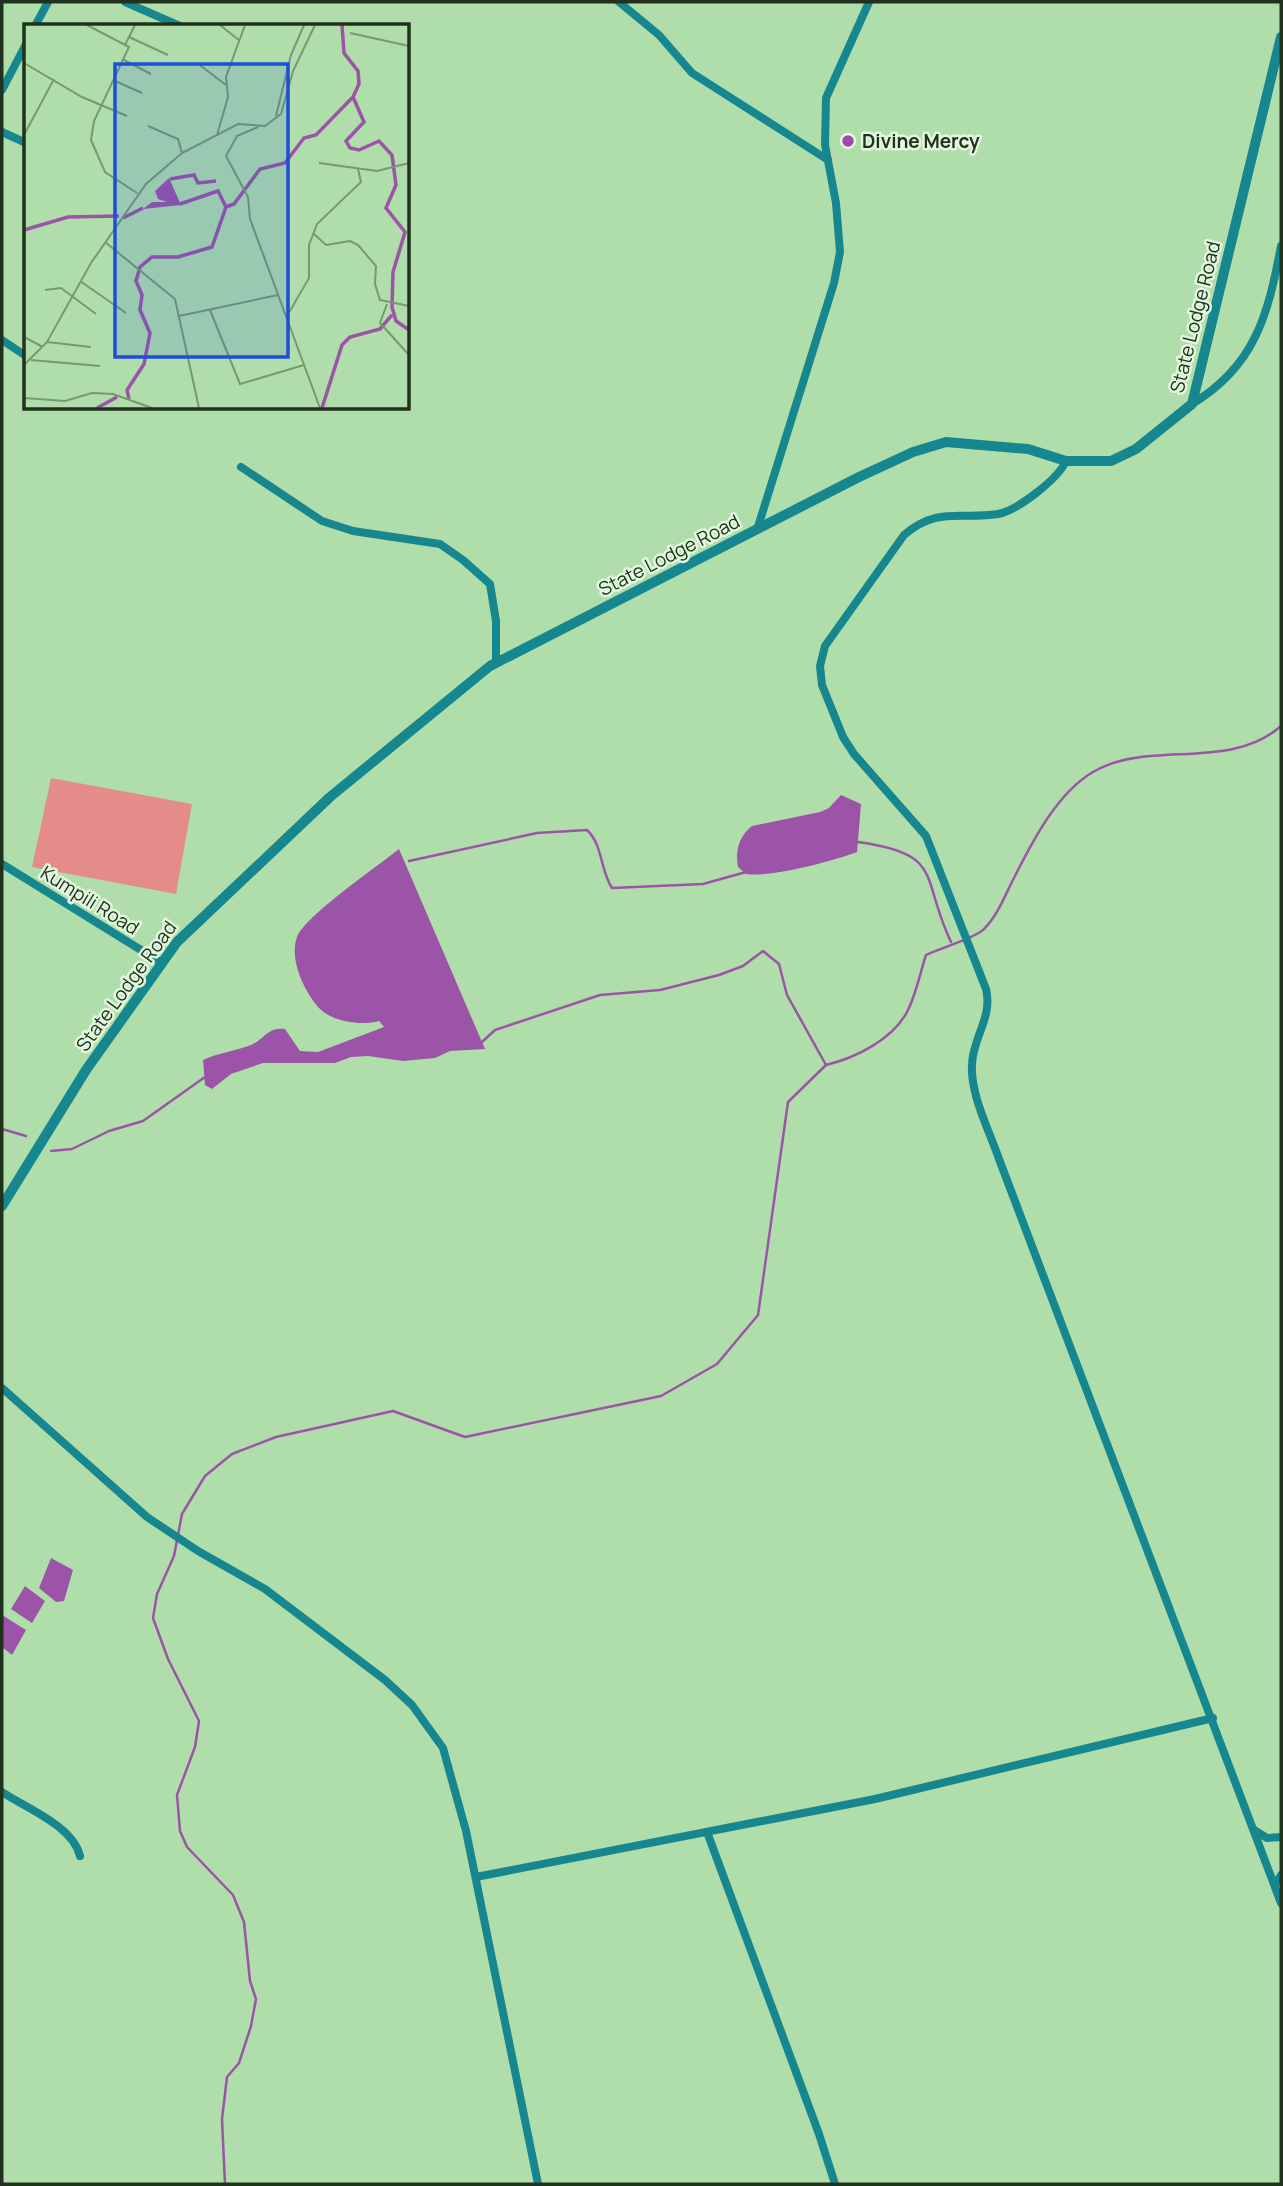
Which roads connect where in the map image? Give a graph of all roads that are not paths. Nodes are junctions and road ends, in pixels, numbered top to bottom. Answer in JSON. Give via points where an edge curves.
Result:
{"nodes":[{"id":1,"x":48,"y":2,"type":"edge"},
{"id":2,"x":125,"y":2,"type":"edge"},
{"id":3,"x":619,"y":2,"type":"edge"},
{"id":4,"x":869,"y":2,"type":"edge"},
{"id":5,"x":36,"y":24,"type":"edge"},
{"id":6,"x":175,"y":24,"type":"edge"},
{"id":7,"x":1281,"y":37,"type":"edge"},
{"id":8,"x":24,"y":48,"type":"edge"},
{"id":9,"x":2,"y":90,"type":"edge"},
{"id":10,"x":2,"y":132,"type":"edge"},
{"id":11,"x":24,"y":142,"type":"edge"},
{"id":12,"x":828,"y":160,"type":"junction"},
{"id":13,"x":1281,"y":246,"type":"edge"},
{"id":14,"x":2,"y":340,"type":"edge"},
{"id":15,"x":24,"y":355,"type":"edge"},
{"id":16,"x":1192,"y":404,"type":"junction"},
{"id":17,"x":1066,"y":461,"type":"junction"},
{"id":18,"x":241,"y":467,"type":"dead end"},
{"id":19,"x":757,"y":530,"type":"junction"},
{"id":20,"x":496,"y":663,"type":"junction"},
{"id":21,"x":2,"y":864,"type":"edge"},
{"id":22,"x":162,"y":963,"type":"junction"},
{"id":23,"x":2,"y":1206,"type":"edge"},
{"id":24,"x":2,"y":1388,"type":"edge"},
{"id":25,"x":1213,"y":1718,"type":"junction"},
{"id":26,"x":2,"y":1792,"type":"edge"},
{"id":27,"x":1254,"y":1830,"type":"junction"},
{"id":28,"x":707,"y":1832,"type":"junction"},
{"id":29,"x":1281,"y":1838,"type":"edge"},
{"id":30,"x":80,"y":1856,"type":"dead end"},
{"id":31,"x":1281,"y":1875,"type":"edge"},
{"id":32,"x":476,"y":1878,"type":"junction"},
{"id":33,"x":1275,"y":1885,"type":"junction"},
{"id":34,"x":1281,"y":1903,"type":"edge"},
{"id":35,"x":538,"y":2184,"type":"edge"},
{"id":36,"x":835,"y":2184,"type":"edge"}],
"edges":[{"from":1,"to":5,"type":"street"},
{"from":2,"to":6,"type":"street"},
{"from":3,"to":12,"type":"street","via":[[659,35],[692,73]]},
{"from":4,"to":12,"type":"street","via":[[826,98]]},
{"from":7,"to":16,"type":"street","name":"State Lodge Road"},
{"from":8,"to":9,"type":"street"},
{"from":10,"to":11,"type":"street"},
{"from":12,"to":19,"type":"street","via":[[840,252]]},
{"from":13,"to":16,"type":"street","via":[[1255,341],[1232,374]]},
{"from":14,"to":15,"type":"street"},
{"from":16,"to":17,"type":"street","name":"State Lodge Road","via":[[1136,449],[1111,461]]},
{"from":17,"to":19,"type":"street","name":"State Lodge Road","via":[[1028,449],[946,442],[859,477]]},
{"from":17,"to":25,"type":"street","via":[[1050,483],[1008,510],[941,515],[913,528],[897,542],[825,646],[821,658],[824,692],[854,754],[926,836],[962,928],[989,1001],[972,1062],[972,1079]]},
{"from":18,"to":20,"type":"street","via":[[322,521],[353,531],[440,544],[463,560],[490,584]]},
{"from":19,"to":20,"type":"street","name":"State Lodge Road"},
{"from":20,"to":22,"type":"street","name":"State Lodge Road","via":[[330,797],[225,893]]},
{"from":21,"to":22,"type":"street","name":"Kumpili Road"},
{"from":22,"to":23,"type":"street","name":"State Lodge Road","via":[[86,1070]]},
{"from":24,"to":32,"type":"street","via":[[86,1466],[169,1531],[326,1633],[412,1705],[443,1748]]},
{"from":25,"to":27,"type":"street"},
{"from":25,"to":28,"type":"street","via":[[876,1799]]},
{"from":26,"to":30,"type":"street","via":[[69,1835]]},
{"from":27,"to":29,"type":"street","via":[[1267,1838]]},
{"from":27,"to":33,"type":"street"},
{"from":28,"to":32,"type":"street"},
{"from":28,"to":36,"type":"street"},
{"from":31,"to":33,"type":"street"},
{"from":32,"to":35,"type":"street"},
{"from":33,"to":34,"type":"street"}]}
